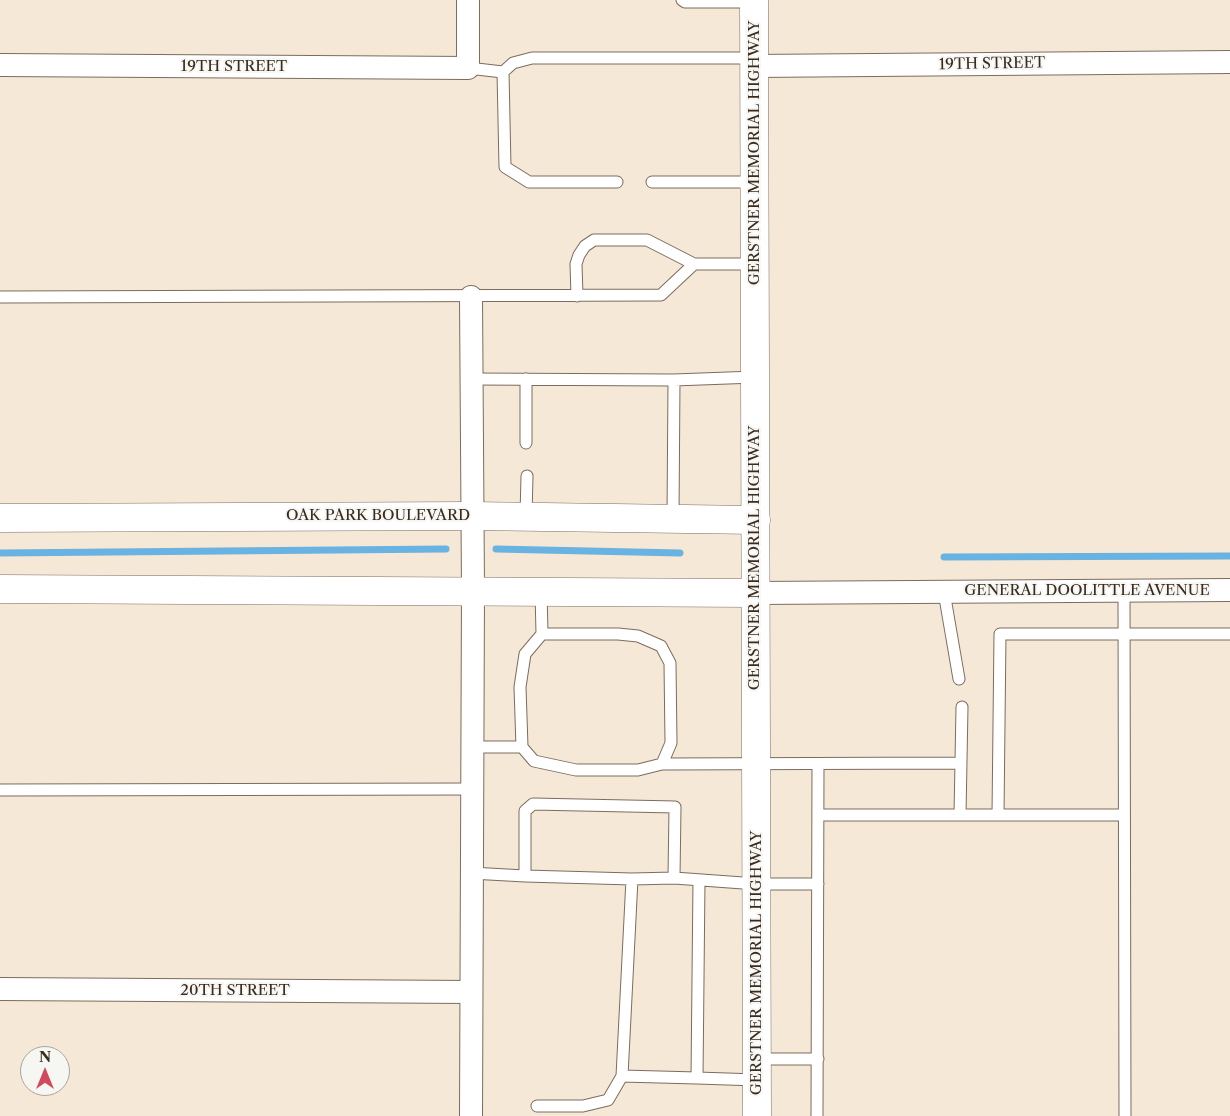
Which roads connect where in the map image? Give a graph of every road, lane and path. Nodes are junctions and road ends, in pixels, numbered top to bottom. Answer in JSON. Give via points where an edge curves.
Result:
{"nodes":[{"id":1,"x":468,"y":0,"type":"edge"},
{"id":2,"x":682,"y":0,"type":"edge"},
{"id":3,"x":754,"y":1,"type":"edge"},
{"id":4,"x":754,"y":62,"type":"junction"},
{"id":5,"x":1230,"y":62,"type":"edge"},
{"id":6,"x":0,"y":66,"type":"edge"},
{"id":7,"x":468,"y":68,"type":"junction"},
{"id":8,"x":503,"y":72,"type":"junction"},
{"id":9,"x":617,"y":182,"type":"dead end"},
{"id":10,"x":652,"y":182,"type":"dead end"},
{"id":11,"x":754,"y":182,"type":"junction"},
{"id":12,"x":694,"y":264,"type":"junction"},
{"id":13,"x":755,"y":264,"type":"junction"},
{"id":14,"x":576,"y":296,"type":"junction"},
{"id":15,"x":0,"y":297,"type":"edge"},
{"id":16,"x":471,"y":297,"type":"junction"},
{"id":17,"x":755,"y":377,"type":"junction"},
{"id":18,"x":472,"y":379,"type":"junction"},
{"id":19,"x":526,"y":379,"type":"junction"},
{"id":20,"x":674,"y":380,"type":"junction"},
{"id":21,"x":526,"y":443,"type":"dead end"},
{"id":22,"x":527,"y":476,"type":"dead end"},
{"id":23,"x":472,"y":516,"type":"junction"},
{"id":24,"x":526,"y":516,"type":"junction"},
{"id":25,"x":0,"y":518,"type":"edge"},
{"id":26,"x":673,"y":518,"type":"junction"},
{"id":27,"x":756,"y":520,"type":"junction"},
{"id":28,"x":0,"y":589,"type":"edge"},
{"id":29,"x":473,"y":590,"type":"junction"},
{"id":30,"x":1230,"y":590,"type":"edge"},
{"id":31,"x":541,"y":591,"type":"junction"},
{"id":32,"x":1124,"y":591,"type":"junction"},
{"id":33,"x":944,"y":592,"type":"junction"},
{"id":34,"x":755,"y":593,"type":"junction"},
{"id":35,"x":542,"y":634,"type":"junction"},
{"id":36,"x":1124,"y":634,"type":"junction"},
{"id":37,"x":1230,"y":634,"type":"edge"},
{"id":38,"x":959,"y":680,"type":"dead end"},
{"id":39,"x":962,"y":707,"type":"dead end"},
{"id":40,"x":472,"y":747,"type":"junction"},
{"id":41,"x":522,"y":747,"type":"junction"},
{"id":42,"x":960,"y":763,"type":"junction"},
{"id":43,"x":662,"y":764,"type":"junction"},
{"id":44,"x":818,"y":764,"type":"junction"},
{"id":45,"x":756,"y":765,"type":"junction"},
{"id":46,"x":472,"y":789,"type":"junction"},
{"id":47,"x":0,"y":790,"type":"edge"},
{"id":48,"x":818,"y":814,"type":"junction"},
{"id":49,"x":960,"y":814,"type":"junction"},
{"id":50,"x":998,"y":814,"type":"junction"},
{"id":51,"x":1124,"y":814,"type":"junction"},
{"id":52,"x":471,"y":873,"type":"junction"},
{"id":53,"x":525,"y":876,"type":"junction"},
{"id":54,"x":674,"y":878,"type":"junction"},
{"id":55,"x":632,"y":879,"type":"junction"},
{"id":56,"x":699,"y":880,"type":"junction"},
{"id":57,"x":757,"y":884,"type":"junction"},
{"id":58,"x":818,"y":884,"type":"junction"},
{"id":59,"x":0,"y":989,"type":"edge"},
{"id":60,"x":470,"y":992,"type":"junction"},
{"id":61,"x":818,"y":1059,"type":"junction"},
{"id":62,"x":757,"y":1069,"type":"junction"},
{"id":63,"x":622,"y":1076,"type":"junction"},
{"id":64,"x":697,"y":1078,"type":"junction"},
{"id":65,"x":537,"y":1106,"type":"dead end"},
{"id":66,"x":471,"y":1116,"type":"edge"},
{"id":67,"x":758,"y":1116,"type":"edge"},
{"id":68,"x":817,"y":1116,"type":"edge"},
{"id":69,"x":1125,"y":1116,"type":"edge"}],
"edges":[{"from":1,"to":7,"type":"street"},
{"from":2,"to":3,"type":"lane"},
{"from":3,"to":4,"type":"street","name":"GERSTNER MEMORIAL HIGHWAY"},
{"from":4,"to":5,"type":"street","name":"19TH STREET"},
{"from":4,"to":8,"type":"lane","via":[[532,58],[514,63]]},
{"from":4,"to":11,"type":"street","name":"GERSTNER MEMORIAL HIGHWAY"},
{"from":6,"to":7,"type":"street","name":"19TH STREET"},
{"from":7,"to":8,"type":"lane"},
{"from":8,"to":9,"type":"lane","via":[[505,167],[529,182]]},
{"from":10,"to":11,"type":"lane"},
{"from":11,"to":13,"type":"street","name":"GERSTNER MEMORIAL HIGHWAY"},
{"from":12,"to":13,"type":"lane"},
{"from":12,"to":14,"type":"lane","via":[[662,295]]},
{"from":12,"to":14,"type":"lane","via":[[647,240],[594,240],[578,255]]},
{"from":13,"to":17,"type":"street","name":"GERSTNER MEMORIAL HIGHWAY"},
{"from":14,"to":16,"type":"lane"},
{"from":15,"to":16,"type":"lane"},
{"from":16,"to":18,"type":"street"},
{"from":17,"to":20,"type":"lane"},
{"from":17,"to":27,"type":"street","name":"GERSTNER MEMORIAL HIGHWAY"},
{"from":18,"to":19,"type":"lane"},
{"from":18,"to":23,"type":"street"},
{"from":19,"to":20,"type":"lane"},
{"from":19,"to":21,"type":"lane"},
{"from":20,"to":26,"type":"lane"},
{"from":22,"to":24,"type":"lane"},
{"from":23,"to":24,"type":"street","name":"OAK PARK BOULEVARD"},
{"from":23,"to":25,"type":"street","name":"OAK PARK BOULEVARD"},
{"from":23,"to":29,"type":"street"},
{"from":24,"to":26,"type":"street","name":"OAK PARK BOULEVARD"},
{"from":26,"to":27,"type":"street","name":"OAK PARK BOULEVARD"},
{"from":27,"to":34,"type":"street","name":"GERSTNER MEMORIAL HIGHWAY"},
{"from":28,"to":29,"type":"street"},
{"from":29,"to":31,"type":"street"},
{"from":29,"to":40,"type":"street"},
{"from":30,"to":32,"type":"street","name":"GENERAL DOOLITTLE AVENUE"},
{"from":31,"to":34,"type":"street"},
{"from":31,"to":35,"type":"lane"},
{"from":32,"to":33,"type":"street","name":"GENERAL DOOLITTLE AVENUE"},
{"from":32,"to":36,"type":"lane"},
{"from":33,"to":34,"type":"street","name":"GENERAL DOOLITTLE AVENUE"},
{"from":33,"to":38,"type":"lane"},
{"from":34,"to":45,"type":"street","name":"GERSTNER MEMORIAL HIGHWAY"},
{"from":35,"to":41,"type":"lane","via":[[525,654],[520,687]]},
{"from":35,"to":43,"type":"lane","via":[[638,636],[661,646],[670,663],[671,743]]},
{"from":36,"to":37,"type":"lane"},
{"from":36,"to":50,"type":"lane","via":[[1000,634]]},
{"from":36,"to":51,"type":"lane"},
{"from":39,"to":42,"type":"lane"},
{"from":40,"to":41,"type":"lane"},
{"from":40,"to":46,"type":"street"},
{"from":41,"to":43,"type":"lane","via":[[534,761],[576,770],[638,770]]},
{"from":42,"to":44,"type":"lane"},
{"from":42,"to":49,"type":"lane"},
{"from":43,"to":45,"type":"lane"},
{"from":44,"to":45,"type":"lane"},
{"from":44,"to":48,"type":"lane"},
{"from":45,"to":57,"type":"street","name":"GERSTNER MEMORIAL HIGHWAY"},
{"from":46,"to":47,"type":"lane"},
{"from":46,"to":52,"type":"street"},
{"from":48,"to":49,"type":"lane"},
{"from":48,"to":58,"type":"lane"},
{"from":49,"to":50,"type":"lane"},
{"from":50,"to":51,"type":"lane"},
{"from":51,"to":69,"type":"lane"},
{"from":52,"to":53,"type":"lane"},
{"from":52,"to":60,"type":"street"},
{"from":53,"to":54,"type":"lane","via":[[525,812],[533,804],[543,804],[675,807]]},
{"from":53,"to":55,"type":"lane"},
{"from":54,"to":55,"type":"lane"},
{"from":54,"to":56,"type":"lane"},
{"from":55,"to":63,"type":"lane"},
{"from":56,"to":57,"type":"lane"},
{"from":56,"to":64,"type":"lane"},
{"from":57,"to":58,"type":"lane"},
{"from":57,"to":62,"type":"street","name":"GERSTNER MEMORIAL HIGHWAY"},
{"from":58,"to":61,"type":"lane"},
{"from":59,"to":60,"type":"street","name":"20TH STREET"},
{"from":60,"to":66,"type":"street"},
{"from":61,"to":62,"type":"lane"},
{"from":61,"to":68,"type":"lane"},
{"from":62,"to":64,"type":"lane"},
{"from":62,"to":67,"type":"street","name":"GERSTNER MEMORIAL HIGHWAY"},
{"from":63,"to":64,"type":"lane"},
{"from":63,"to":65,"type":"lane","via":[[608,1100],[583,1106]]}]}
